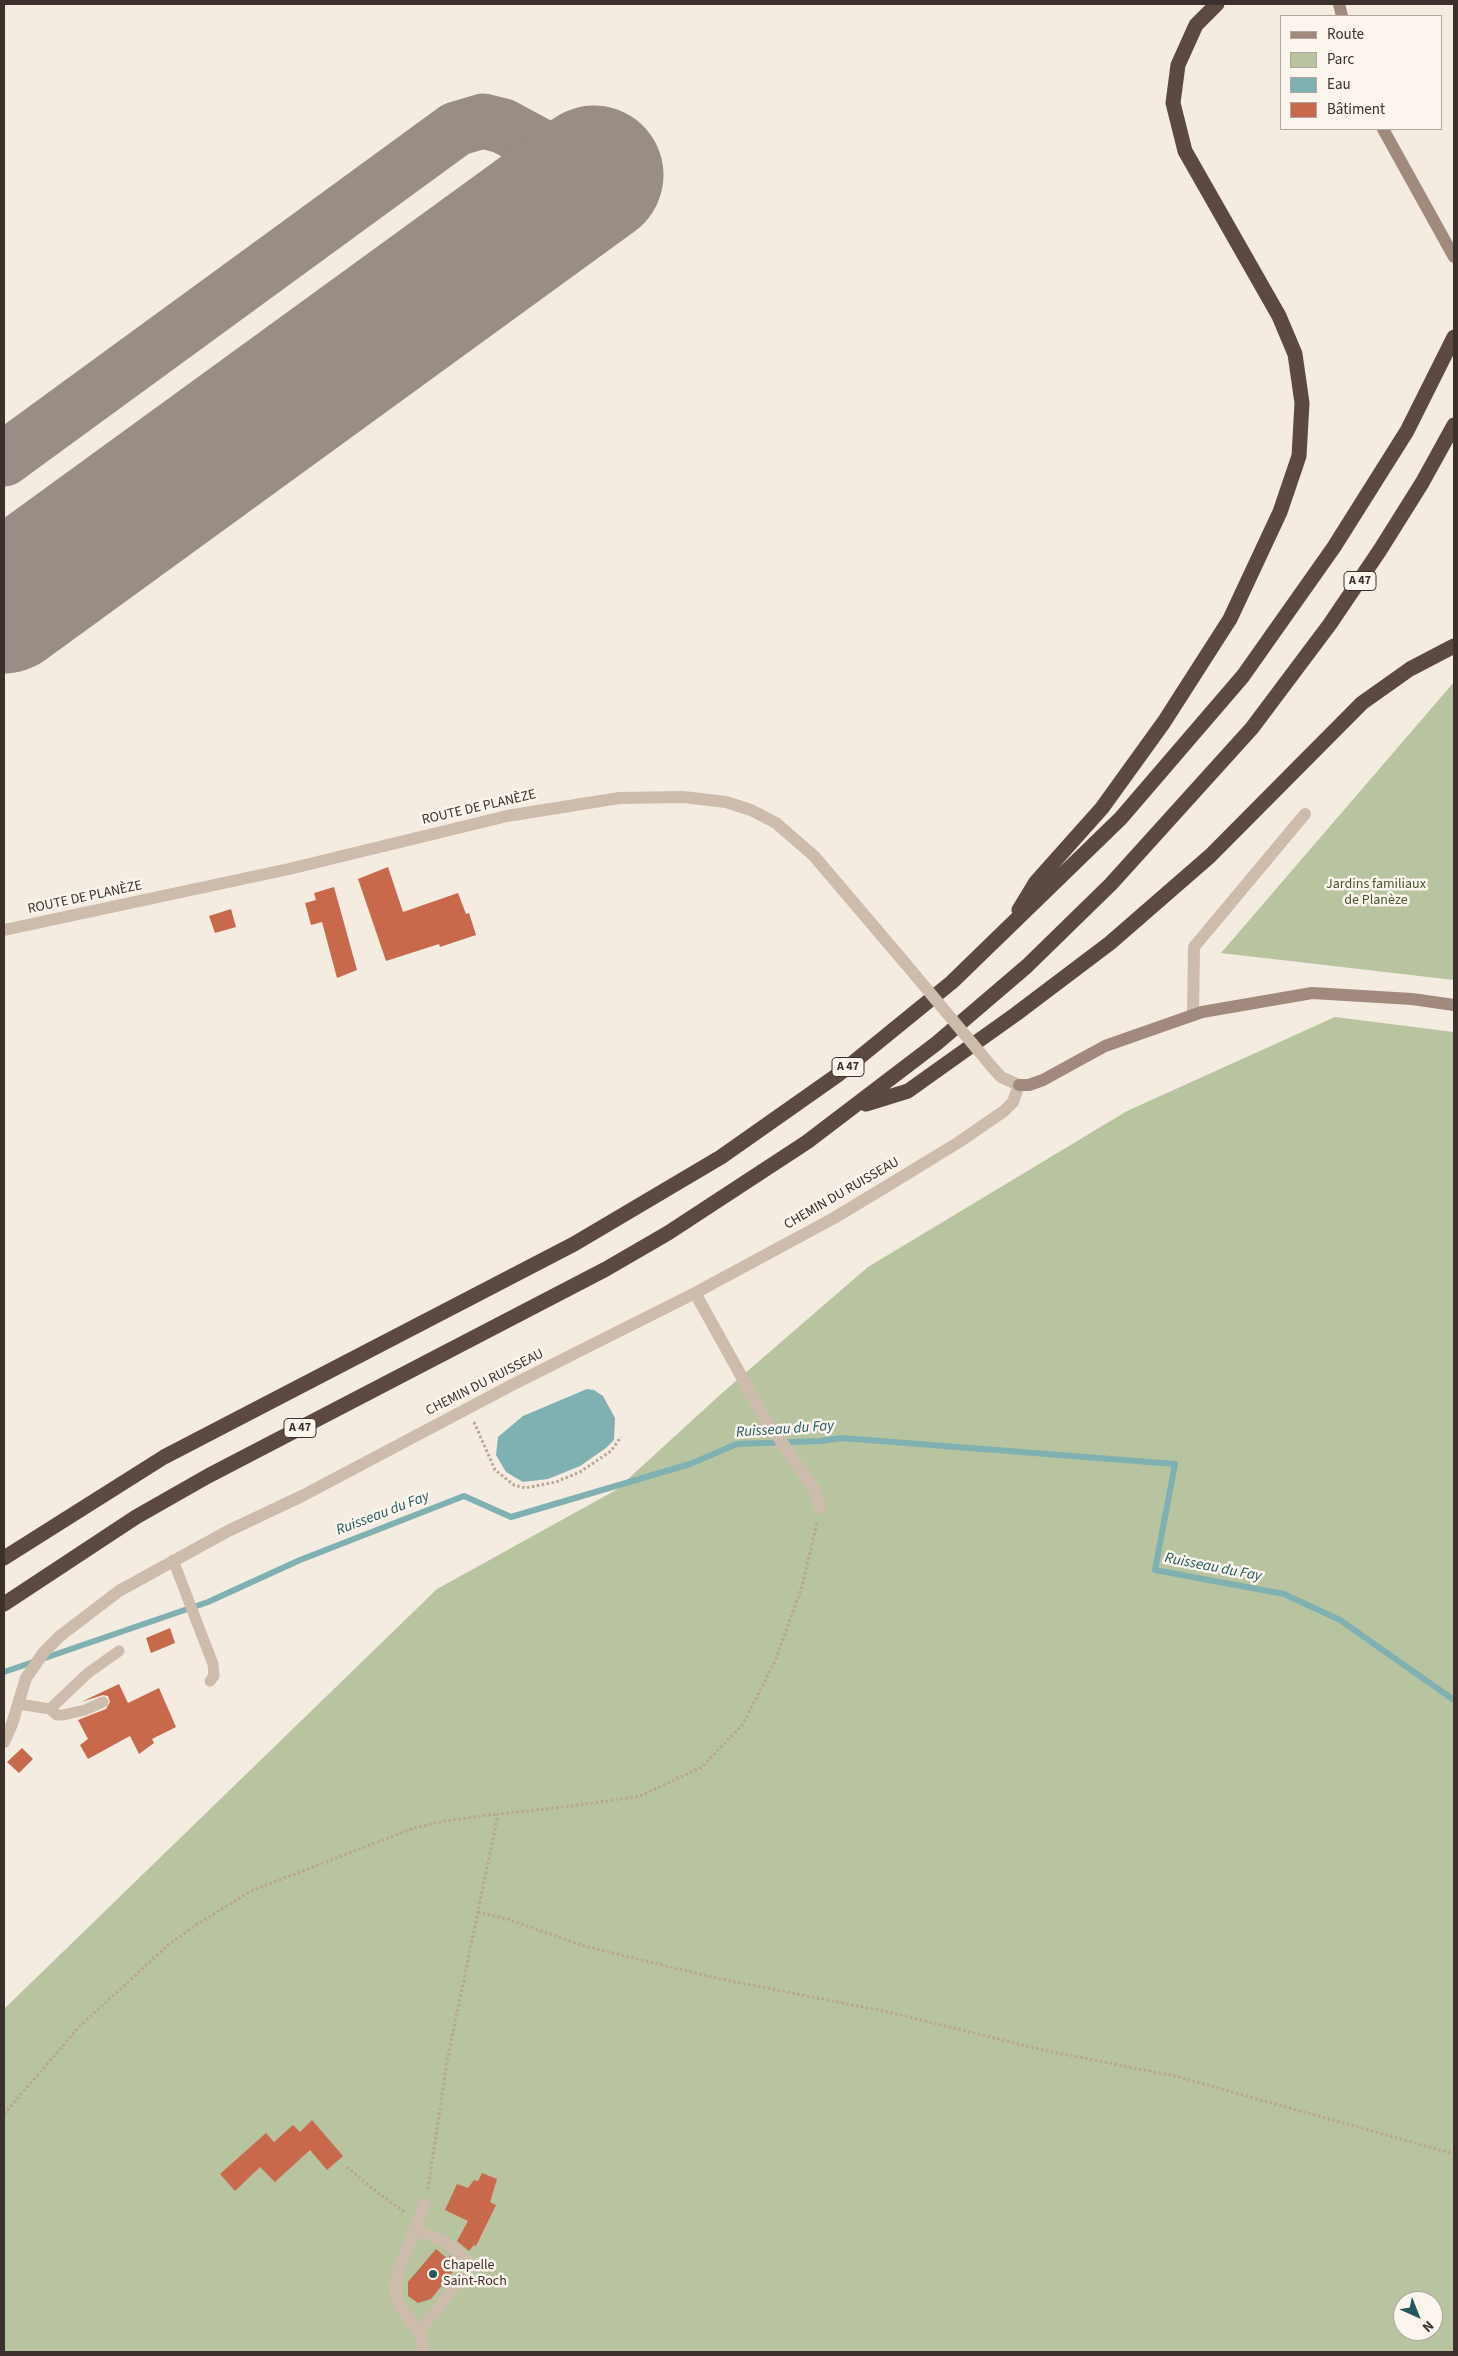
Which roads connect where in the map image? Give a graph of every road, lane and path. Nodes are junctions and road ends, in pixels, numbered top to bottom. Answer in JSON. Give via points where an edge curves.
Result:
{"nodes":[{"id":1,"x":1217,"y":4,"type":"edge"},
{"id":2,"x":1383,"y":130,"type":"edge"},
{"id":3,"x":1454,"y":257,"type":"edge"},
{"id":4,"x":1454,"y":337,"type":"edge"},
{"id":5,"x":1454,"y":425,"type":"edge"},
{"id":6,"x":1454,"y":646,"type":"edge"},
{"id":7,"x":1305,"y":814,"type":"dead end"},
{"id":8,"x":1008,"y":929,"type":"junction"},
{"id":9,"x":4,"y":930,"type":"edge"},
{"id":10,"x":1454,"y":1005,"type":"edge"},
{"id":11,"x":1193,"y":1015,"type":"junction"},
{"id":12,"x":1019,"y":1085,"type":"junction"},
{"id":13,"x":855,"y":1107,"type":"junction"},
{"id":14,"x":695,"y":1293,"type":"junction"},
{"id":15,"x":467,"y":1408,"type":"junction"},
{"id":16,"x":621,"y":1437,"type":"dead end"},
{"id":17,"x":820,"y":1508,"type":"joint"},
{"id":18,"x":4,"y":1558,"type":"edge"},
{"id":19,"x":173,"y":1560,"type":"junction"},
{"id":20,"x":4,"y":1604,"type":"edge"},
{"id":21,"x":119,"y":1651,"type":"dead end"},
{"id":22,"x":210,"y":1681,"type":"dead end"},
{"id":23,"x":103,"y":1702,"type":"dead end"},
{"id":24,"x":19,"y":1704,"type":"junction"},
{"id":25,"x":50,"y":1709,"type":"junction"},
{"id":26,"x":4,"y":1742,"type":"edge"},
{"id":27,"x":498,"y":1814,"type":"junction"},
{"id":28,"x":478,"y":1912,"type":"junction"},
{"id":29,"x":4,"y":2114,"type":"edge"},
{"id":30,"x":1454,"y":2154,"type":"edge"},
{"id":31,"x":347,"y":2167,"type":"dead end"},
{"id":32,"x":425,"y":2204,"type":"joint"},
{"id":33,"x":418,"y":2224,"type":"junction"},
{"id":34,"x":420,"y":2331,"type":"junction"},
{"id":35,"x":423,"y":2352,"type":"edge"}],
"edges":[{"from":1,"to":8,"type":"highway","via":[[1196,24],[1178,65],[1173,103],[1185,151],[1279,316],[1295,354],[1302,403],[1299,456],[1280,512],[1230,619],[1153,738],[1102,808],[1036,882]]},
{"from":2,"to":3,"type":"street"},
{"from":4,"to":8,"type":"highway","number":"A 47","via":[[1402,439],[1334,548],[1243,676],[1121,818]]},
{"from":5,"to":13,"type":"highway","number":"A 47","via":[[1422,483],[1369,566],[1252,728],[1151,841],[1046,947],[938,1043]]},
{"from":6,"to":13,"type":"highway","via":[[1410,669],[1362,703],[1210,856],[1110,943],[908,1090]]},
{"from":7,"to":11,"type":"street","via":[[1194,947]]},
{"from":8,"to":18,"type":"highway","number":"A 47","via":[[952,982],[839,1074],[721,1157],[574,1244],[164,1458]]},
{"from":9,"to":12,"type":"street","name":"ROUTE DE PLANÈZE","bridge":true,"via":[[289,869],[507,816],[619,798],[726,802],[776,823],[814,856],[992,1067],[1002,1077]]},
{"from":10,"to":11,"type":"street","via":[[1312,993]]},
{"from":11,"to":12,"type":"street","via":[[1105,1046],[1043,1080]]},
{"from":12,"to":14,"type":"street","name":"CHEMIN DU RUISSEAU","via":[[1016,1098],[1004,1111],[959,1142],[834,1218]]},
{"from":13,"to":20,"type":"highway","number":"A 47","via":[[757,1176],[637,1251],[208,1476],[136,1517]]},
{"from":14,"to":15,"type":"street","name":"CHEMIN DU RUISSEAU"},
{"from":14,"to":17,"type":"street","via":[[777,1437],[815,1490]]},
{"from":15,"to":16,"type":"path","via":[[495,1470],[514,1485],[525,1488],[556,1482],[580,1472],[611,1451]]},
{"from":15,"to":19,"type":"street","name":"CHEMIN DU RUISSEAU"},
{"from":17,"to":27,"type":"path","via":[[802,1586],[776,1659],[743,1724],[702,1767],[640,1796]]},
{"from":19,"to":22,"type":"lane","via":[[214,1671]]},
{"from":19,"to":24,"type":"street","name":"CHEMIN DU RUISSEAU","via":[[119,1591],[44,1652],[31,1670]]},
{"from":21,"to":25,"type":"lane","via":[[88,1673]]},
{"from":23,"to":25,"type":"lane","via":[[63,1715],[57,1715]]},
{"from":24,"to":25,"type":"lane"},
{"from":24,"to":26,"type":"street","name":"CHEMIN DU RUISSEAU"},
{"from":27,"to":28,"type":"path"},
{"from":27,"to":29,"type":"path","via":[[414,1828],[251,1891],[167,1946],[79,2027]]},
{"from":28,"to":30,"type":"path","via":[[584,1946],[716,1978],[888,2012],[1043,2050],[1175,2076]]},
{"from":28,"to":32,"type":"path","via":[[447,2062]]},
{"from":31,"to":33,"type":"path"},
{"from":32,"to":33,"type":"street"},
{"from":33,"to":34,"type":"street","via":[[399,2270],[396,2297]]},
{"from":33,"to":34,"type":"lane","via":[[445,2241],[466,2259],[467,2265],[463,2276]]},
{"from":34,"to":35,"type":"street"}]}
